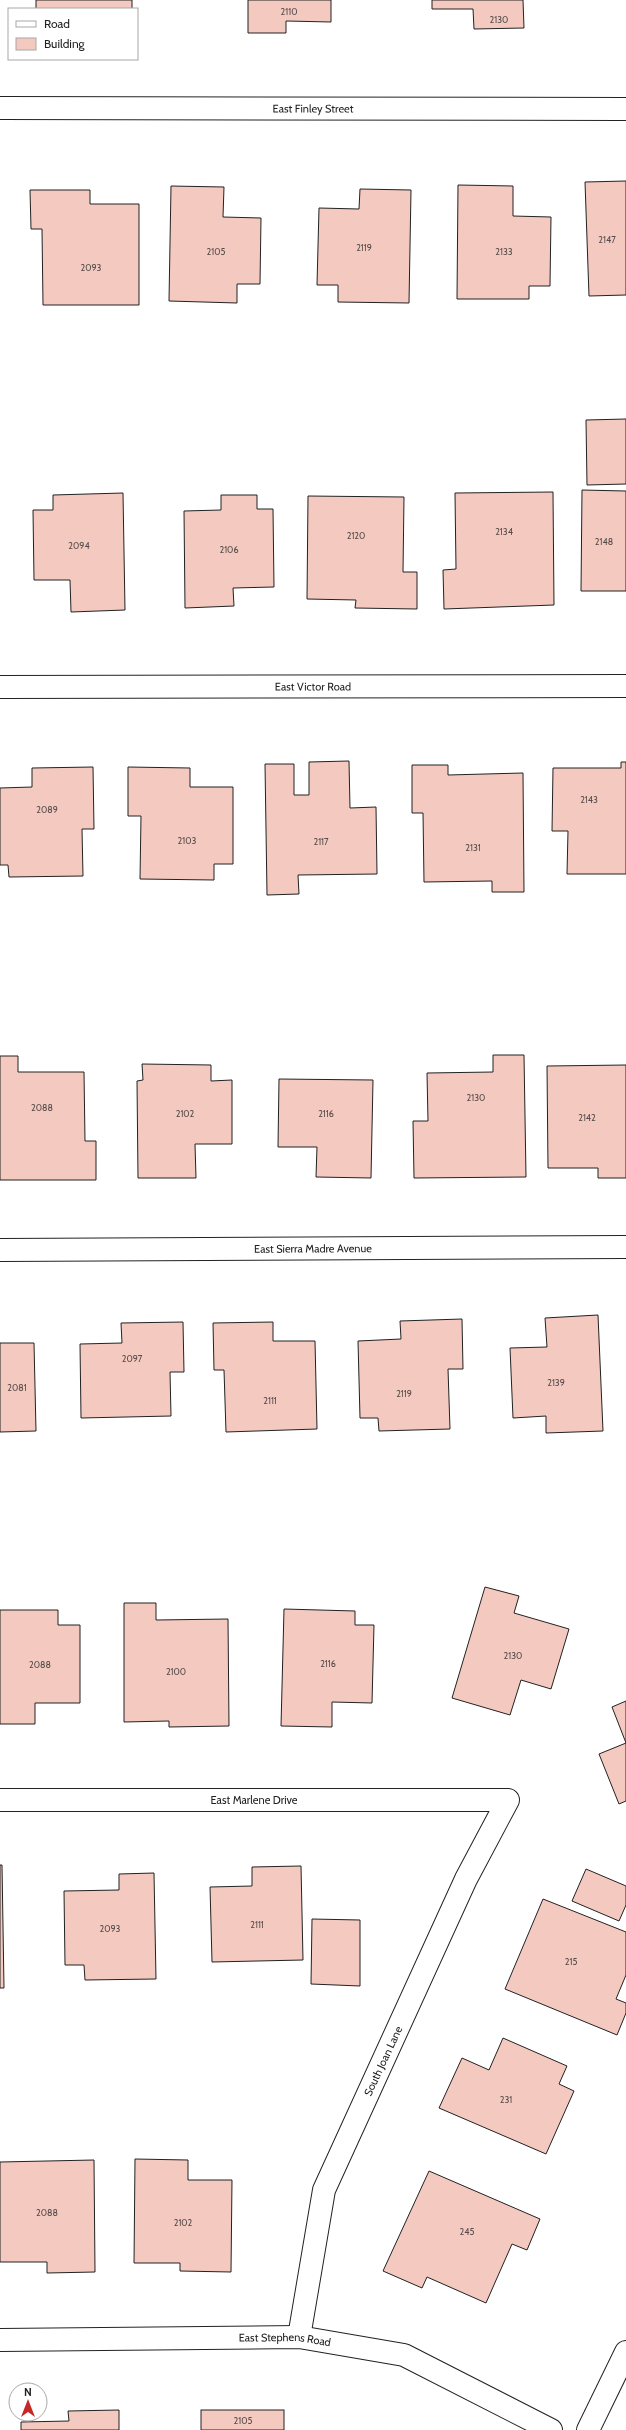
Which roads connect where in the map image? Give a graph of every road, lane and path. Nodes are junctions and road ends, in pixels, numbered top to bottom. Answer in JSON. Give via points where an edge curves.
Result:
{"nodes":[{"id":1,"x":0,"y":108,"type":"edge"},
{"id":2,"x":626,"y":109,"type":"edge"},
{"id":3,"x":626,"y":686,"type":"edge"},
{"id":4,"x":0,"y":687,"type":"edge"},
{"id":5,"x":626,"y":1247,"type":"edge"},
{"id":6,"x":0,"y":1250,"type":"edge"},
{"id":7,"x":0,"y":1800,"type":"edge"},
{"id":8,"x":508,"y":1800,"type":"joint"},
{"id":9,"x":300,"y":2336,"type":"junction"},
{"id":10,"x":0,"y":2340,"type":"edge"},
{"id":11,"x":626,"y":2352,"type":"edge"},
{"id":12,"x":551,"y":2430,"type":"edge"},
{"id":13,"x":588,"y":2430,"type":"edge"}],
"edges":[{"from":1,"to":2,"type":"street","name":"East Finley Street"},
{"from":3,"to":4,"type":"street","name":"East Victor Road"},
{"from":5,"to":6,"type":"street","name":"East Sierra Madre Avenue"},
{"from":7,"to":8,"type":"street","name":"East Marlene Drive"},
{"from":8,"to":9,"type":"street","name":"South Joan Lane","via":[[466,1879],[324,2190]]},
{"from":9,"to":10,"type":"street","name":"East Stephens Road"},
{"from":9,"to":12,"type":"street","name":"East Stephens Road","via":[[404,2355]]},
{"from":11,"to":13,"type":"street"}]}
